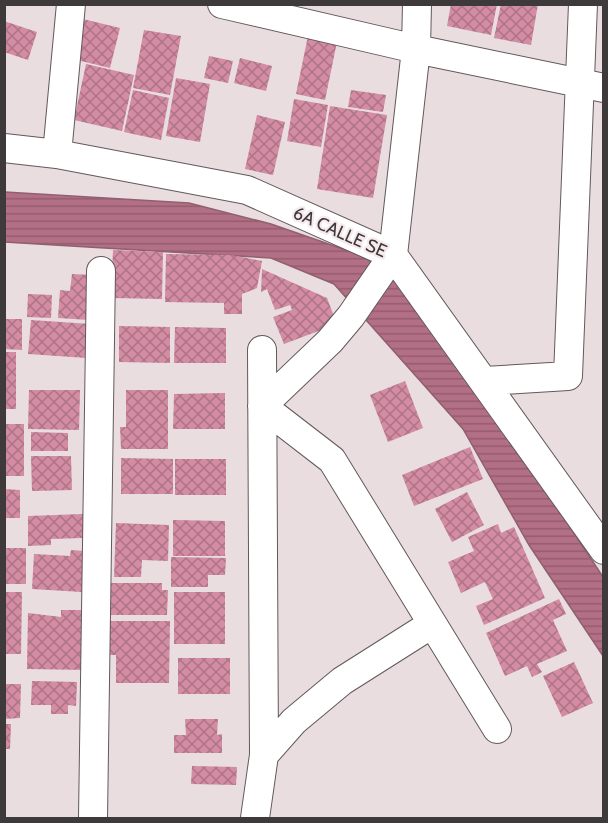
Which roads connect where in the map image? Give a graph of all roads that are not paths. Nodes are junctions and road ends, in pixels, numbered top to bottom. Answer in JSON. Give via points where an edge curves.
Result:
{"nodes":[{"id":1,"x":71,"y":4,"type":"edge"},
{"id":2,"x":222,"y":4,"type":"edge"},
{"id":3,"x":417,"y":4,"type":"edge"},
{"id":4,"x":583,"y":4,"type":"edge"},
{"id":5,"x":416,"y":49,"type":"junction"},
{"id":6,"x":592,"y":86,"type":"edge"},
{"id":7,"x":4,"y":148,"type":"edge"},
{"id":8,"x":57,"y":154,"type":"junction"},
{"id":9,"x":388,"y":262,"type":"junction"},
{"id":10,"x":101,"y":271,"type":"dead end"},
{"id":11,"x":262,"y":350,"type":"dead end"},
{"id":12,"x":485,"y":381,"type":"junction"},
{"id":13,"x":262,"y":406,"type":"junction"},
{"id":14,"x":603,"y":550,"type":"edge"},
{"id":15,"x":432,"y":624,"type":"junction"},
{"id":16,"x":497,"y":729,"type":"dead end"},
{"id":17,"x":264,"y":755,"type":"junction"},
{"id":18,"x":93,"y":819,"type":"edge"},
{"id":19,"x":255,"y":819,"type":"edge"}],
"edges":[{"from":1,"to":8,"type":"street"},
{"from":2,"to":5,"type":"street"},
{"from":3,"to":5,"type":"street"},
{"from":4,"to":6,"type":"street"},
{"from":5,"to":6,"type":"street"},
{"from":5,"to":9,"type":"street"},
{"from":6,"to":12,"type":"street","via":[[568,376]]},
{"from":7,"to":8,"type":"street","name":"6A CALLE SE"},
{"from":8,"to":9,"type":"street","name":"6A CALLE SE","via":[[247,190]]},
{"from":9,"to":12,"type":"street","name":"6A CALLE SE"},
{"from":9,"to":13,"type":"street","via":[[330,341]]},
{"from":10,"to":18,"type":"street"},
{"from":11,"to":13,"type":"street"},
{"from":12,"to":14,"type":"street","name":"6A CALLE SE"},
{"from":13,"to":15,"type":"street","via":[[332,460]]},
{"from":13,"to":17,"type":"street"},
{"from":15,"to":16,"type":"street"},
{"from":15,"to":17,"type":"street","via":[[342,681],[294,721]]},
{"from":17,"to":19,"type":"street"}]}
